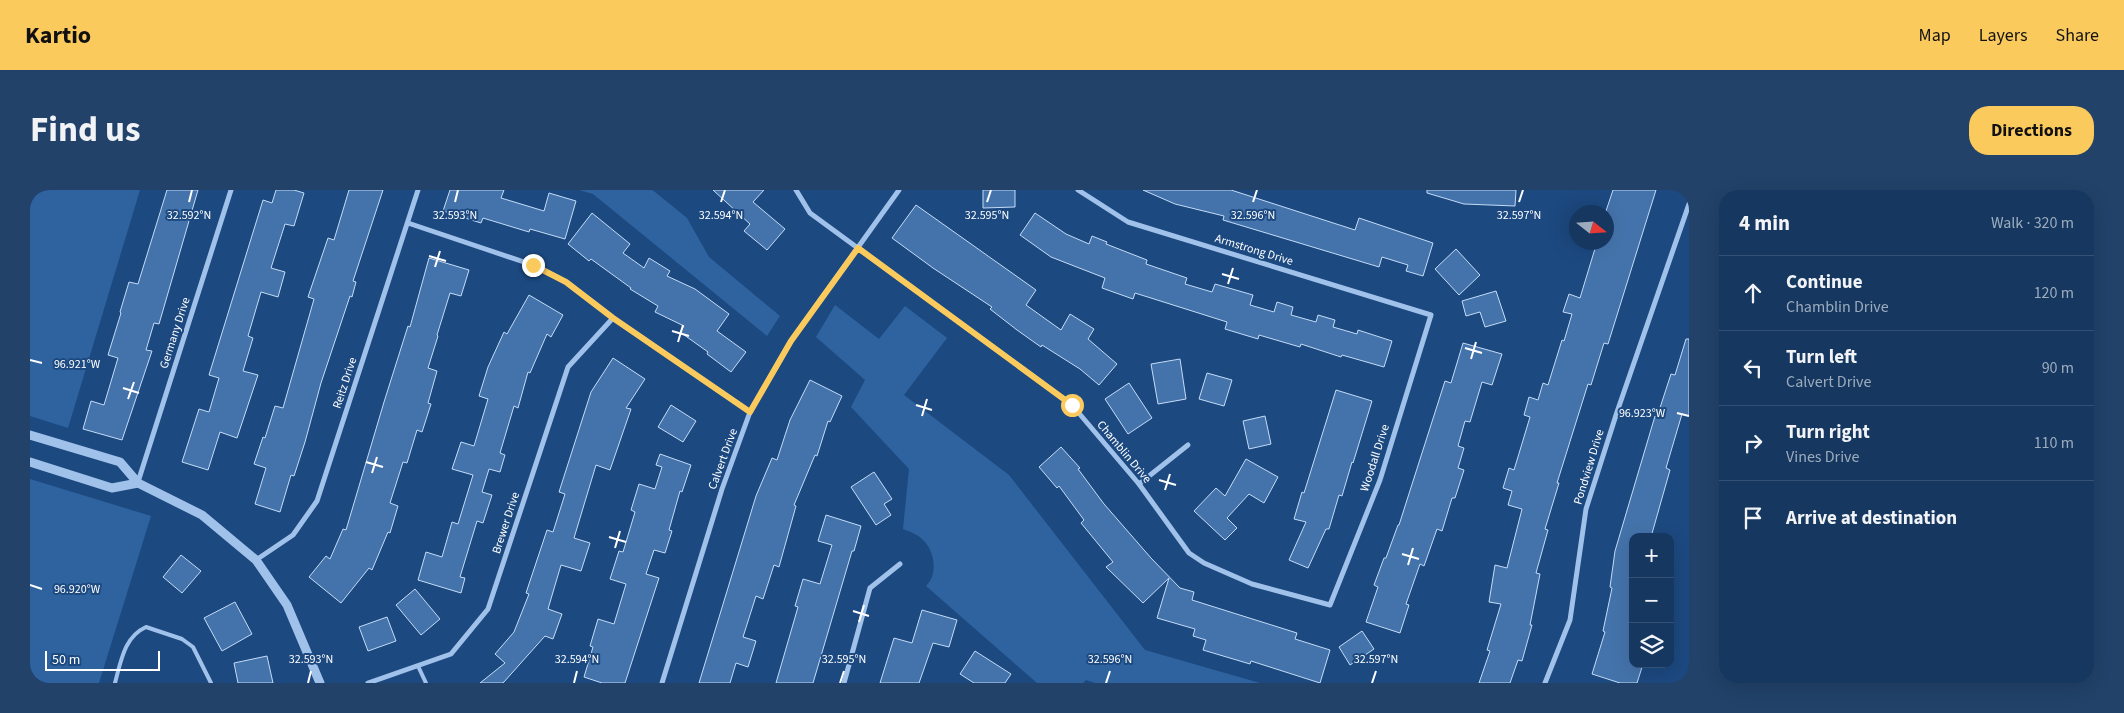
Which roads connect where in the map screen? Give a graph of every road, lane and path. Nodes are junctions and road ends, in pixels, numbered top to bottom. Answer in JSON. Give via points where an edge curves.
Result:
{"nodes":[{"id":1,"x":231,"y":190,"type":"edge"},
{"id":2,"x":418,"y":190,"type":"edge"},
{"id":3,"x":796,"y":190,"type":"edge"},
{"id":4,"x":899,"y":190,"type":"edge"},
{"id":5,"x":1078,"y":190,"type":"edge"},
{"id":6,"x":1689,"y":204,"type":"edge"},
{"id":7,"x":408,"y":223,"type":"junction"},
{"id":8,"x":858,"y":248,"type":"junction"},
{"id":9,"x":1431,"y":315,"type":"joint"},
{"id":10,"x":613,"y":318,"type":"junction"},
{"id":11,"x":750,"y":412,"type":"junction"},
{"id":12,"x":30,"y":435,"type":"edge"},
{"id":13,"x":1188,"y":445,"type":"dead end"},
{"id":14,"x":30,"y":462,"type":"edge"},
{"id":15,"x":138,"y":483,"type":"junction"},
{"id":16,"x":1139,"y":484,"type":"junction"},
{"id":17,"x":256,"y":560,"type":"junction"},
{"id":18,"x":900,"y":564,"type":"dead end"},
{"id":19,"x":1330,"y":605,"type":"joint"},
{"id":20,"x":418,"y":666,"type":"junction"},
{"id":21,"x":115,"y":683,"type":"edge"},
{"id":22,"x":211,"y":683,"type":"edge"},
{"id":23,"x":320,"y":683,"type":"edge"},
{"id":24,"x":368,"y":683,"type":"edge"},
{"id":25,"x":426,"y":683,"type":"edge"},
{"id":26,"x":662,"y":683,"type":"edge"},
{"id":27,"x":844,"y":683,"type":"edge"},
{"id":28,"x":1546,"y":683,"type":"edge"}],
"edges":[{"from":1,"to":15,"type":"street","name":"Germany Drive"},
{"from":2,"to":7,"type":"street","name":"Reitz Drive"},
{"from":3,"to":8,"type":"street","name":"Chamblin Drive","via":[[810,213]]},
{"from":4,"to":8,"type":"street","name":"Calvert Drive"},
{"from":5,"to":9,"type":"street","name":"Armstrong Drive","via":[[1128,222]]},
{"from":6,"to":28,"type":"street","name":"Pondview Drive","via":[[1586,509],[1570,620]]},
{"from":7,"to":10,"type":"street","via":[[533,265],[566,282]]},
{"from":7,"to":17,"type":"street","name":"Reitz Drive","via":[[317,501],[293,535]]},
{"from":8,"to":11,"type":"street","name":"Calvert Drive","via":[[791,341]]},
{"from":8,"to":16,"type":"street","name":"Chamblin Drive","via":[[1072,405]]},
{"from":9,"to":19,"type":"street","name":"Woodall Drive","via":[[1380,480]]},
{"from":10,"to":11,"type":"street"},
{"from":10,"to":20,"type":"street","name":"Brewer Drive","via":[[568,367],[488,609],[451,654]]},
{"from":11,"to":26,"type":"street","name":"Calvert Drive","via":[[722,489]]},
{"from":12,"to":15,"type":"street","via":[[120,462]]},
{"from":13,"to":16,"type":"street"},
{"from":14,"to":15,"type":"street","via":[[112,488]]},
{"from":15,"to":17,"type":"street","via":[[202,515]]},
{"from":16,"to":19,"type":"street","name":"Chamblin Drive","via":[[1189,553],[1204,563],[1252,584]]},
{"from":17,"to":23,"type":"street","via":[[287,605]]},
{"from":18,"to":27,"type":"street","via":[[870,588]]},
{"from":20,"to":24,"type":"street","name":"Brewer Drive"},
{"from":20,"to":25,"type":"lane"},
{"from":21,"to":22,"type":"lane","via":[[127,642],[136,632],[146,628],[182,639],[193,647]]}]}
